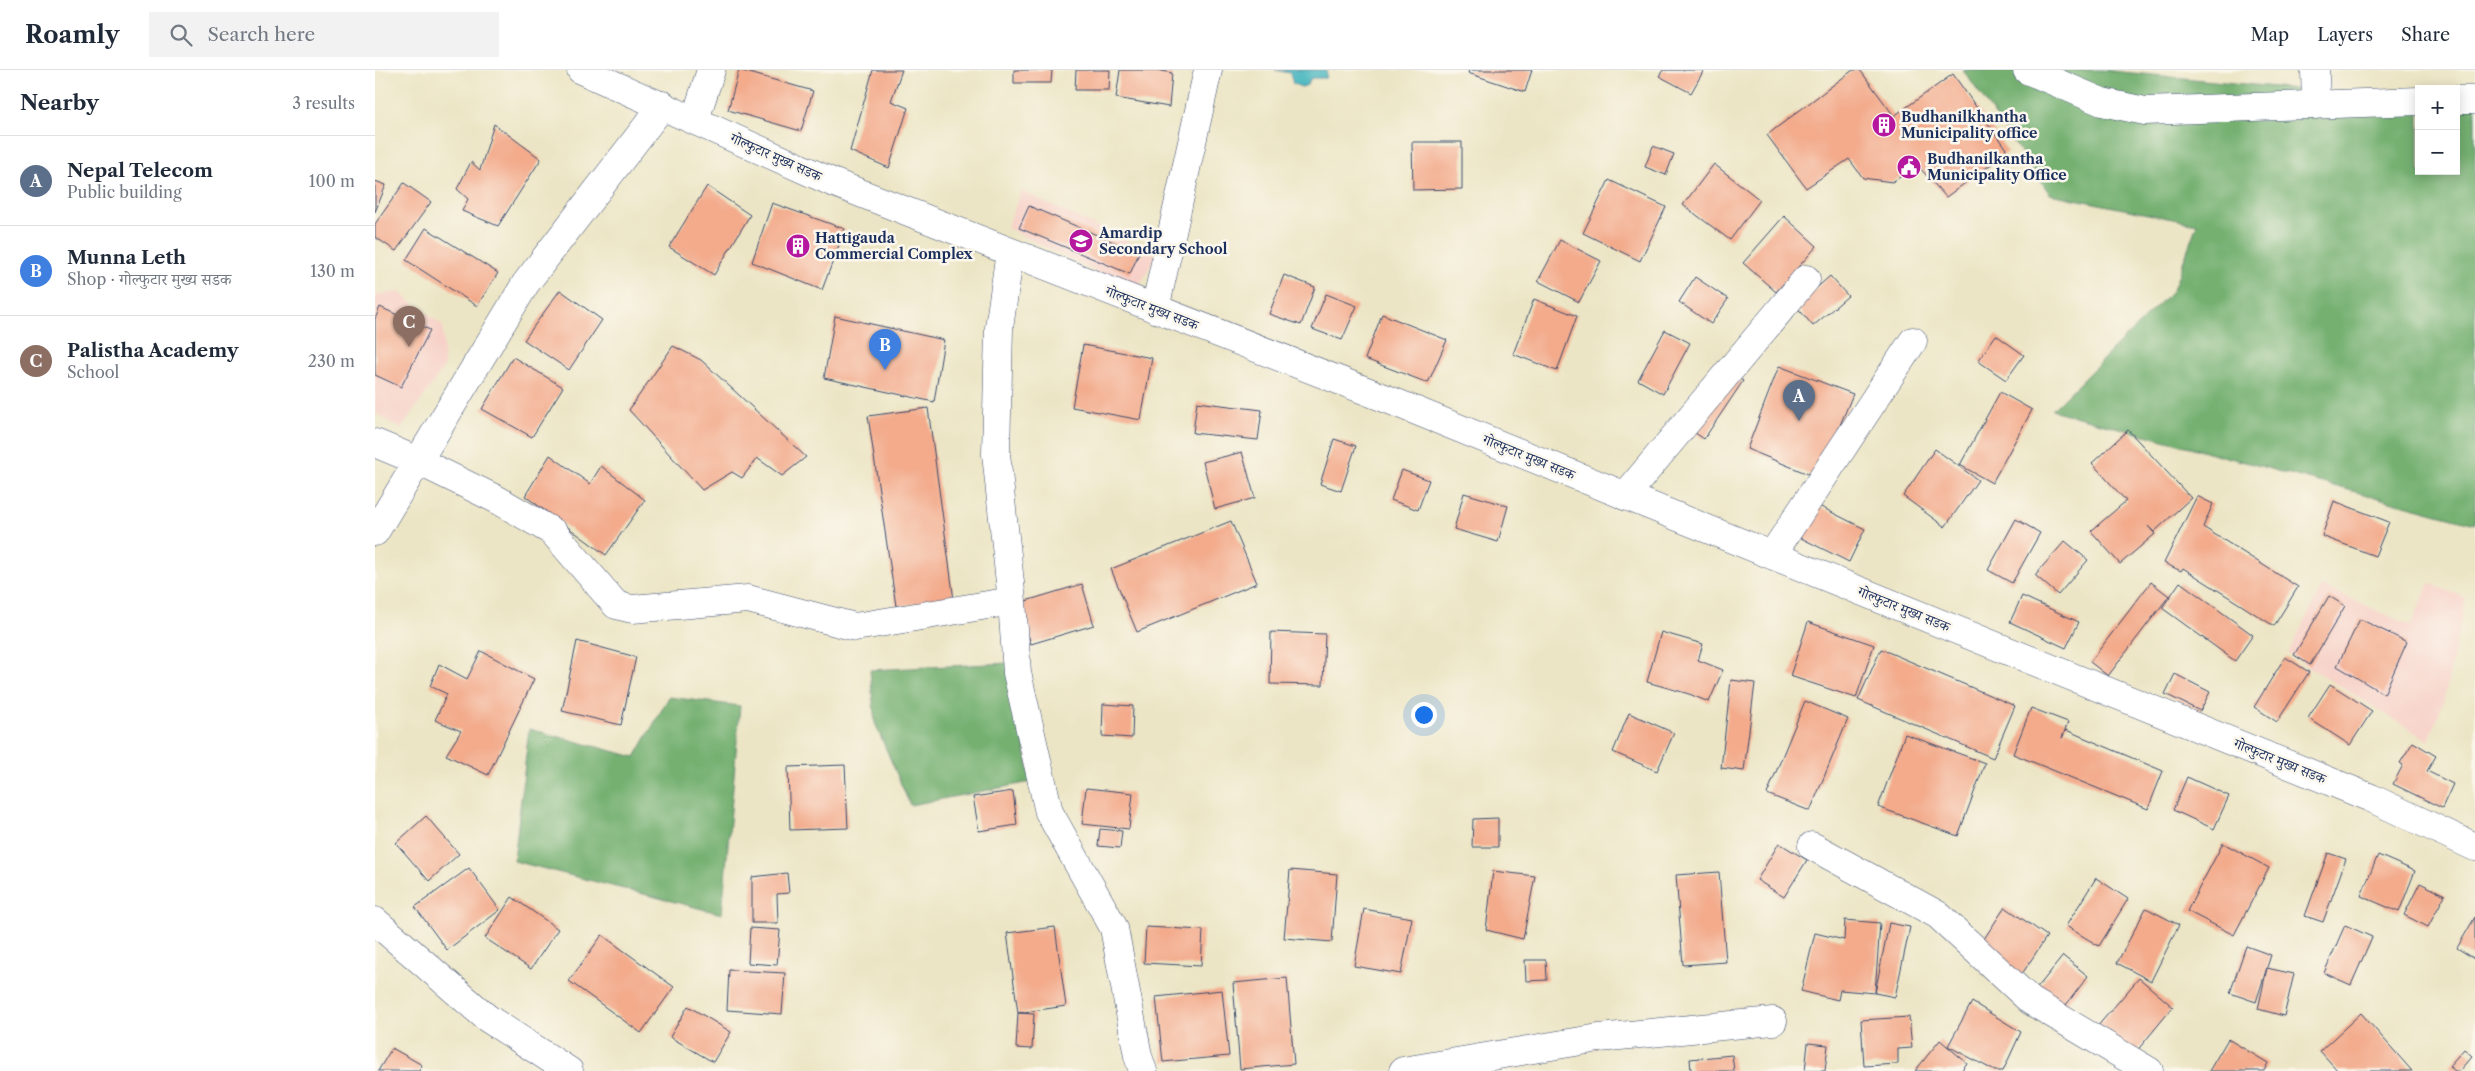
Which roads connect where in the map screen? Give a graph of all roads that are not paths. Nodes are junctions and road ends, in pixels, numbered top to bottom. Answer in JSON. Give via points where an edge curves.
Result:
{"nodes":[{"id":1,"x":581,"y":70,"type":"edge"},
{"id":2,"x":711,"y":70,"type":"edge"},
{"id":3,"x":1207,"y":70,"type":"edge"},
{"id":4,"x":2027,"y":70,"type":"edge"},
{"id":5,"x":2315,"y":70,"type":"edge"},
{"id":6,"x":613,"y":77,"type":"edge"},
{"id":7,"x":2460,"y":100,"type":"edge"},
{"id":8,"x":2475,"y":100,"type":"edge"},
{"id":9,"x":2415,"y":101,"type":"edge"},
{"id":10,"x":2316,"y":105,"type":"junction"},
{"id":11,"x":663,"y":106,"type":"junction"},
{"id":12,"x":695,"y":120,"type":"junction"},
{"id":13,"x":1010,"y":252,"type":"junction"},
{"id":14,"x":1806,"y":279,"type":"dead end"},
{"id":15,"x":1155,"y":309,"type":"junction"},
{"id":16,"x":1913,"y":341,"type":"dead end"},
{"id":17,"x":375,"y":443,"type":"edge"},
{"id":18,"x":418,"y":461,"type":"junction"},
{"id":19,"x":1625,"y":496,"type":"junction"},
{"id":20,"x":375,"y":532,"type":"edge"},
{"id":21,"x":1772,"y":555,"type":"junction"},
{"id":22,"x":1012,"y":601,"type":"junction"},
{"id":23,"x":1812,"y":846,"type":"dead end"},
{"id":24,"x":2475,"y":847,"type":"edge"},
{"id":25,"x":375,"y":921,"type":"edge"},
{"id":26,"x":1773,"y":1021,"type":"dead end"},
{"id":27,"x":569,"y":1071,"type":"edge"},
{"id":28,"x":1143,"y":1071,"type":"edge"},
{"id":29,"x":1403,"y":1071,"type":"edge"},
{"id":30,"x":2149,"y":1071,"type":"edge"}],
"edges":[{"from":1,"to":6,"type":"street","name":"गोल्फुटार मुख्य सडक"},
{"from":2,"to":12,"type":"street"},
{"from":3,"to":15,"type":"street"},
{"from":4,"to":10,"type":"street","via":[[2102,102],[2145,111]]},
{"from":5,"to":10,"type":"street"},
{"from":6,"to":11,"type":"street","name":"गोल्फुटार मुख्य सडक"},
{"from":7,"to":8,"type":"street"},
{"from":9,"to":10,"type":"street"},
{"from":11,"to":12,"type":"street","name":"गोल्फुटार मुख्य सडक"},
{"from":11,"to":18,"type":"street","via":[[526,283]]},
{"from":12,"to":13,"type":"street","name":"गोल्फुटार मुख्य सडक","via":[[832,182]]},
{"from":13,"to":15,"type":"street","name":"गोल्फुटार मुख्य सडक"},
{"from":13,"to":22,"type":"street","via":[[999,328],[996,454]]},
{"from":14,"to":19,"type":"street"},
{"from":15,"to":19,"type":"street","name":"गोल्फुटार मुख्य सडक"},
{"from":16,"to":21,"type":"street"},
{"from":17,"to":18,"type":"street"},
{"from":18,"to":20,"type":"street"},
{"from":18,"to":22,"type":"street","via":[[498,500],[553,532],[616,604],[631,609],[748,599],[855,626]]},
{"from":19,"to":21,"type":"street","name":"गोल्फुटार मुख्य सडक"},
{"from":21,"to":24,"type":"street","name":"गोल्फुटार मुख्य सडक","via":[[2371,798]]},
{"from":22,"to":28,"type":"street","via":[[1017,673],[1049,812],[1114,928]]},
{"from":23,"to":30,"type":"street","via":[[1938,915],[2031,1001]]},
{"from":25,"to":27,"type":"street","via":[[487,1018]]},
{"from":26,"to":29,"type":"street","via":[[1599,1038]]}]}
